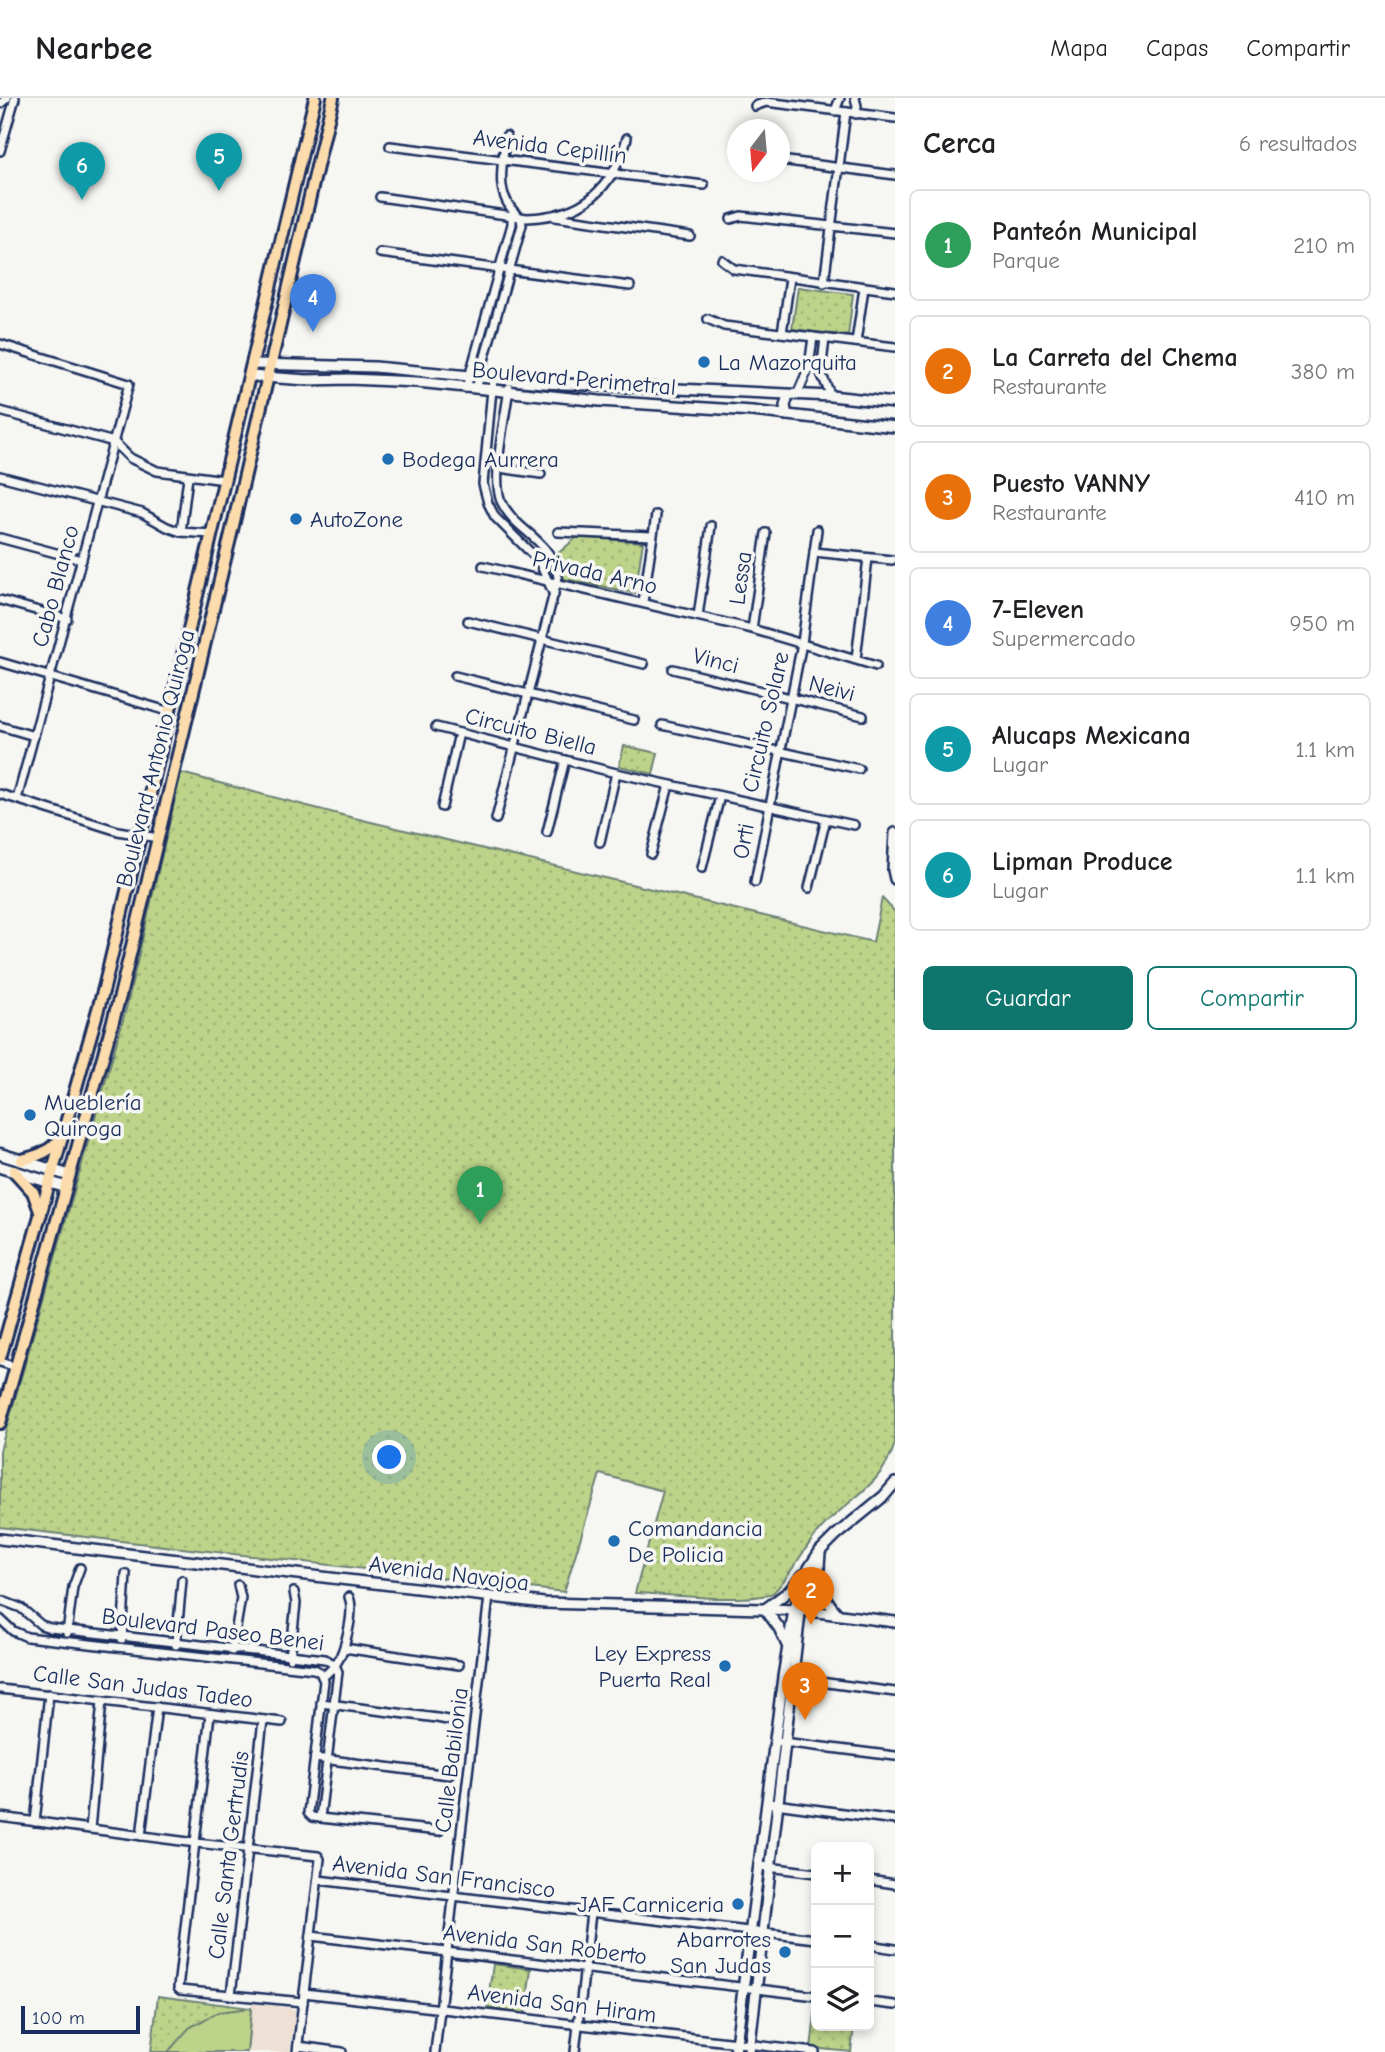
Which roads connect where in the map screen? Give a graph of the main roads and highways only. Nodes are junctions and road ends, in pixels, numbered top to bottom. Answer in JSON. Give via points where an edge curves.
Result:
{"nodes":[{"id":1,"x":315,"y":98,"type":"edge"},
{"id":2,"x":333,"y":98,"type":"edge"},
{"id":3,"x":64,"y":1134,"type":"junction"},
{"id":4,"x":0,"y":1154,"type":"edge"},
{"id":5,"x":22,"y":1160,"type":"junction"},
{"id":6,"x":0,"y":1167,"type":"edge"},
{"id":7,"x":53,"y":1170,"type":"junction"},
{"id":8,"x":14,"y":1171,"type":"junction"},
{"id":9,"x":68,"y":1175,"type":"junction"},
{"id":10,"x":50,"y":1182,"type":"junction"},
{"id":11,"x":65,"y":1187,"type":"junction"},
{"id":12,"x":41,"y":1214,"type":"junction"},
{"id":13,"x":0,"y":1360,"type":"edge"},
{"id":14,"x":0,"y":1423,"type":"edge"}],
"edges":[{"from":1,"to":3,"type":"main road","name":"Boulevard Antonio Quiroga","via":[[171,712]]},
{"from":2,"to":9,"type":"main road","name":"Boulevard Antonio Quiroga","via":[[120,996]]},
{"from":3,"to":5,"type":"main road","via":[[54,1147]]},
{"from":3,"to":7,"type":"main road","name":"Boulevard Antonio Quiroga"},
{"from":4,"to":5,"type":"main road"},
{"from":5,"to":7,"type":"main road"},
{"from":6,"to":8,"type":"main road"},
{"from":7,"to":9,"type":"main road"},
{"from":7,"to":10,"type":"main road","name":"Boulevard Antonio Quiroga"},
{"from":8,"to":10,"type":"main road"},
{"from":8,"to":12,"type":"main road","via":[[33,1192]]},
{"from":9,"to":11,"type":"main road","name":"Boulevard Antonio Quiroga"},
{"from":10,"to":11,"type":"main road"},
{"from":10,"to":12,"type":"main road","name":"Boulevard Antonio Quiroga"},
{"from":11,"to":14,"type":"main road","name":"Boulevard Antonio Quiroga"},
{"from":12,"to":13,"type":"main road","name":"Boulevard Antonio Quiroga"}]}
